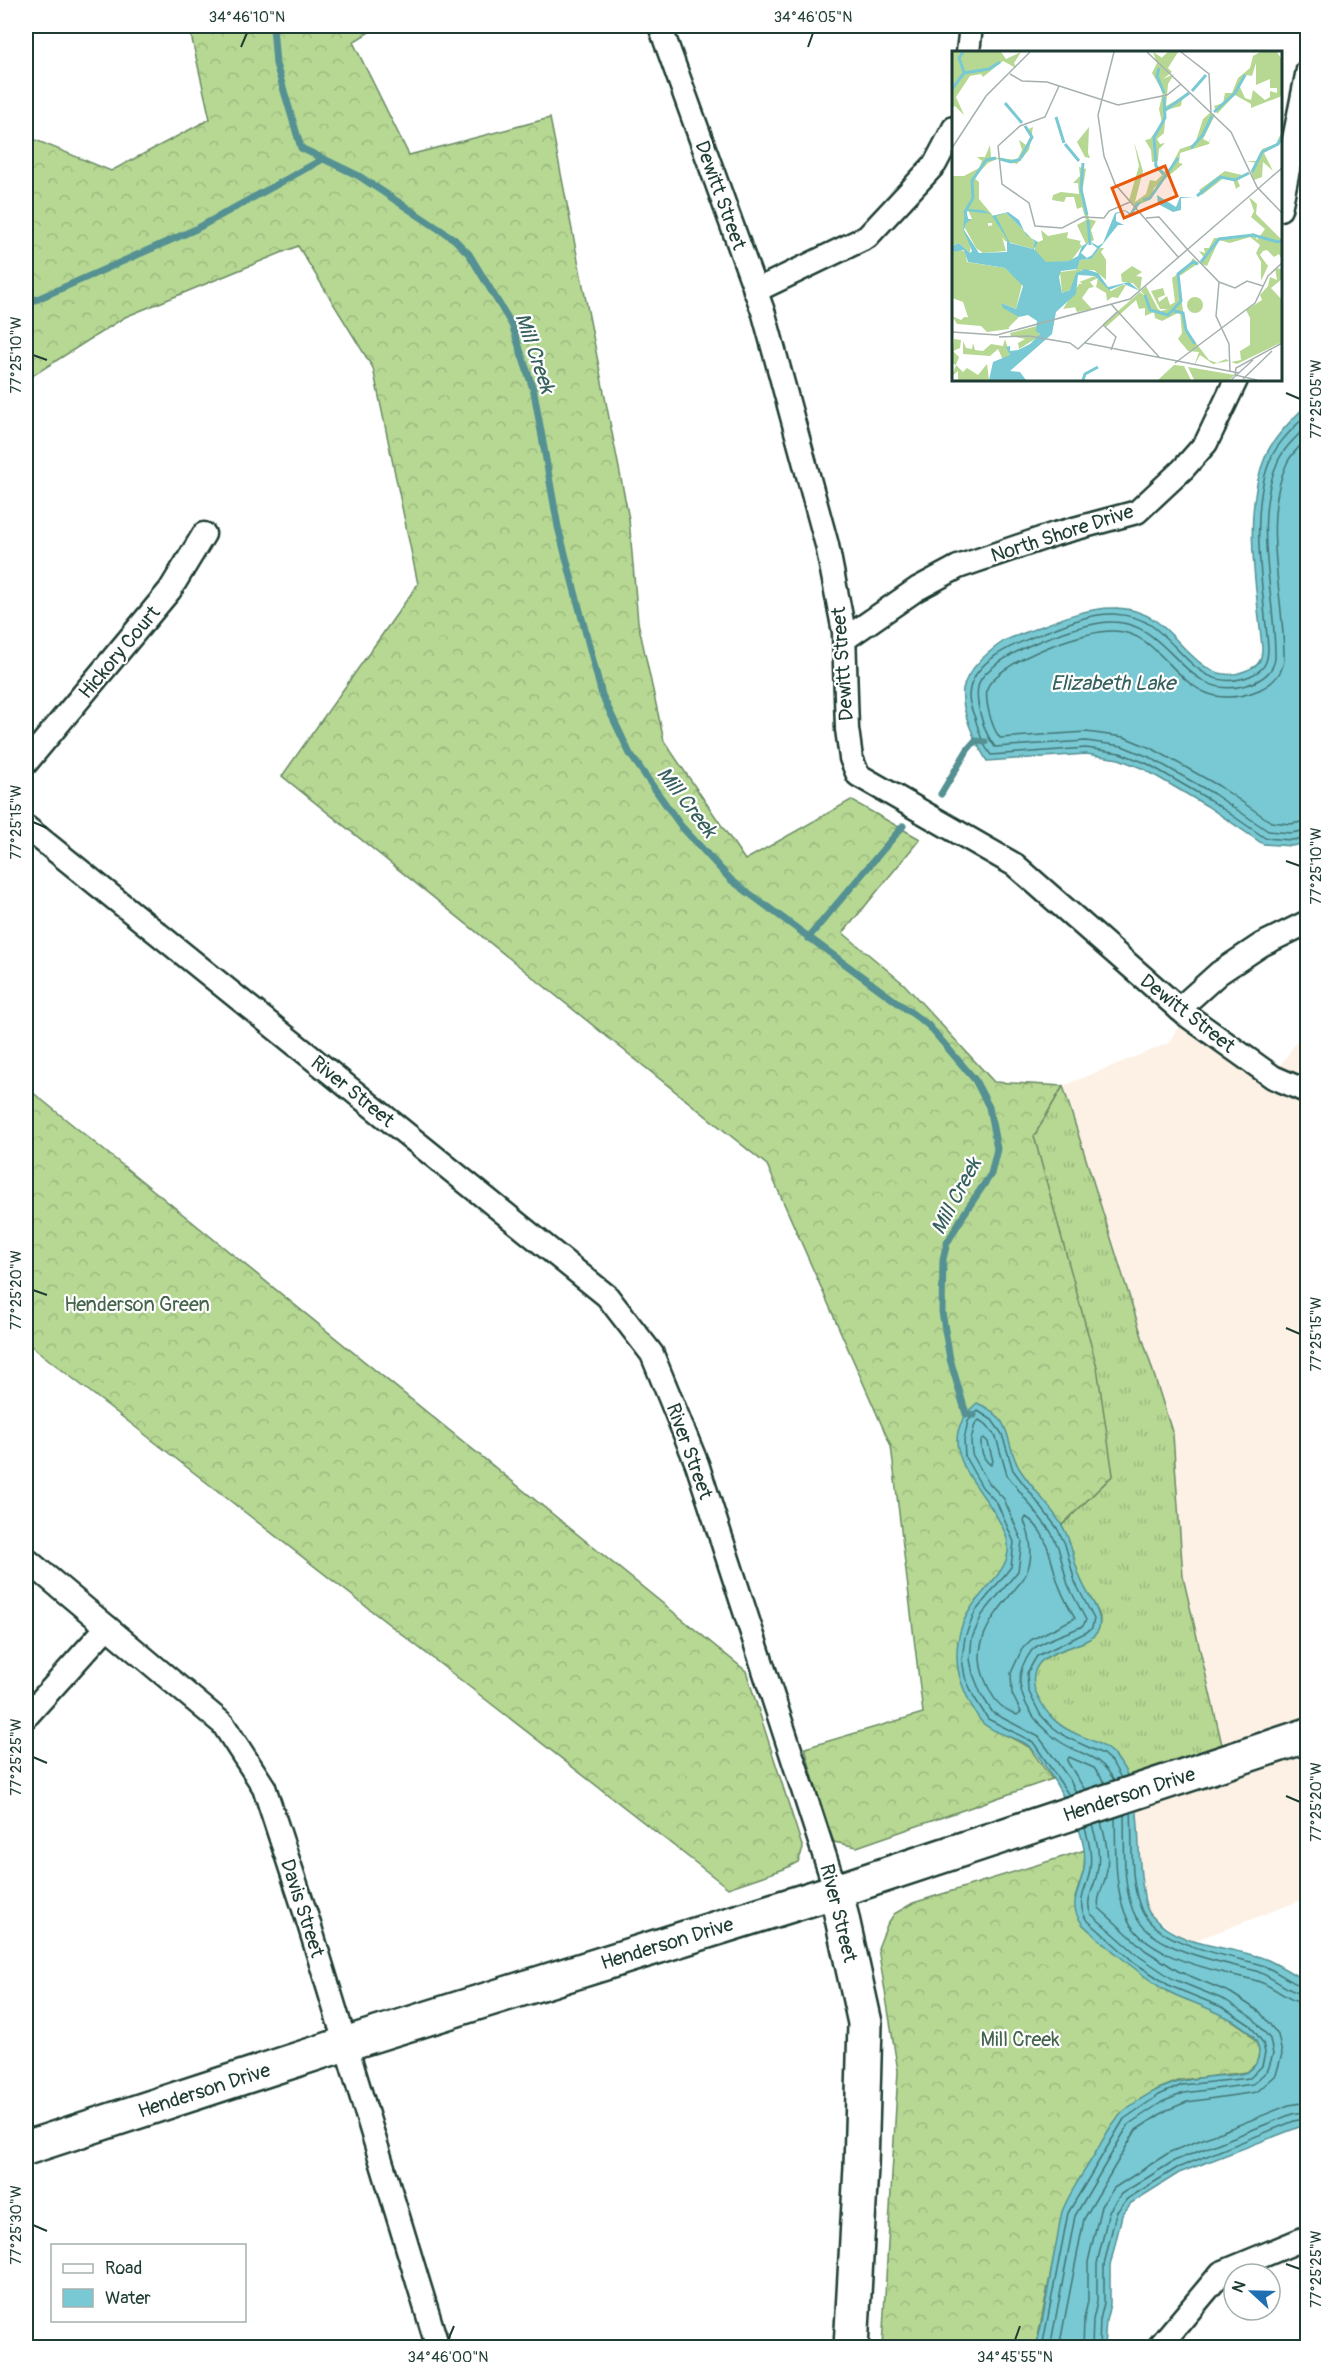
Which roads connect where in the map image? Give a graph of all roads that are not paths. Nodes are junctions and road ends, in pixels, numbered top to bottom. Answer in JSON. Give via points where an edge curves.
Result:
{"nodes":[{"id":1,"x":660,"y":26,"type":"edge"},
{"id":2,"x":970,"y":26,"type":"edge"},
{"id":3,"x":968,"y":51,"type":"edge"},
{"id":4,"x":1308,"y":70,"type":"edge"},
{"id":5,"x":952,"y":133,"type":"edge"},
{"id":6,"x":1282,"y":204,"type":"edge"},
{"id":7,"x":755,"y":291,"type":"junction"},
{"id":8,"x":1236,"y":381,"type":"edge"},
{"id":9,"x":204,"y":534,"type":"dead end"},
{"id":10,"x":844,"y":639,"type":"junction"},
{"id":11,"x":26,"y":763,"type":"edge"},
{"id":12,"x":26,"y":827,"type":"edge"},
{"id":13,"x":1308,"y":922,"type":"edge"},
{"id":14,"x":1179,"y":1009,"type":"junction"},
{"id":15,"x":1308,"y":1092,"type":"edge"},
{"id":16,"x":26,"y":1559,"type":"edge"},
{"id":17,"x":107,"y":1627,"type":"junction"},
{"id":18,"x":26,"y":1717,"type":"edge"},
{"id":19,"x":1308,"y":1735,"type":"edge"},
{"id":20,"x":836,"y":1891,"type":"junction"},
{"id":21,"x":345,"y":2043,"type":"junction"},
{"id":22,"x":26,"y":2148,"type":"edge"},
{"id":23,"x":1308,"y":2237,"type":"edge"},
{"id":24,"x":438,"y":2348,"type":"edge"},
{"id":25,"x":851,"y":2348,"type":"edge"},
{"id":26,"x":1158,"y":2348,"type":"edge"}],
"edges":[{"from":1,"to":7,"type":"street","name":"Dewitt Street"},
{"from":2,"to":3,"type":"street"},
{"from":4,"to":6,"type":"street"},
{"from":5,"to":7,"type":"street","via":[[935,164],[867,237]]},
{"from":7,"to":10,"type":"street","name":"Dewitt Street","via":[[827,545]]},
{"from":8,"to":10,"type":"street","name":"North Shore Drive","via":[[1206,443],[1137,512],[1055,534],[958,567],[917,589]]},
{"from":9,"to":11,"type":"street","name":"Hickory Court","via":[[170,590]]},
{"from":10,"to":14,"type":"street","name":"Dewitt Street","via":[[847,729],[858,775],[1016,866]]},
{"from":12,"to":20,"type":"street","name":"River Street","via":[[607,1296],[652,1354],[697,1464]]},
{"from":13,"to":14,"type":"street","via":[[1261,945],[1219,973]]},
{"from":14,"to":15,"type":"street","name":"Dewitt Street","via":[[1273,1077]]},
{"from":16,"to":17,"type":"street","name":"Davis Street"},
{"from":17,"to":18,"type":"street"},
{"from":17,"to":21,"type":"street","name":"Davis Street","via":[[223,1724],[264,1787]]},
{"from":19,"to":20,"type":"main road","name":"Henderson Drive"},
{"from":20,"to":21,"type":"main road","name":"Henderson Drive"},
{"from":20,"to":25,"type":"main road","name":"River Street","via":[[865,2023]]},
{"from":21,"to":22,"type":"main road","name":"Henderson Drive"},
{"from":21,"to":24,"type":"street","name":"Davis Street"},
{"from":23,"to":26,"type":"street","via":[[1221,2273]]}]}
